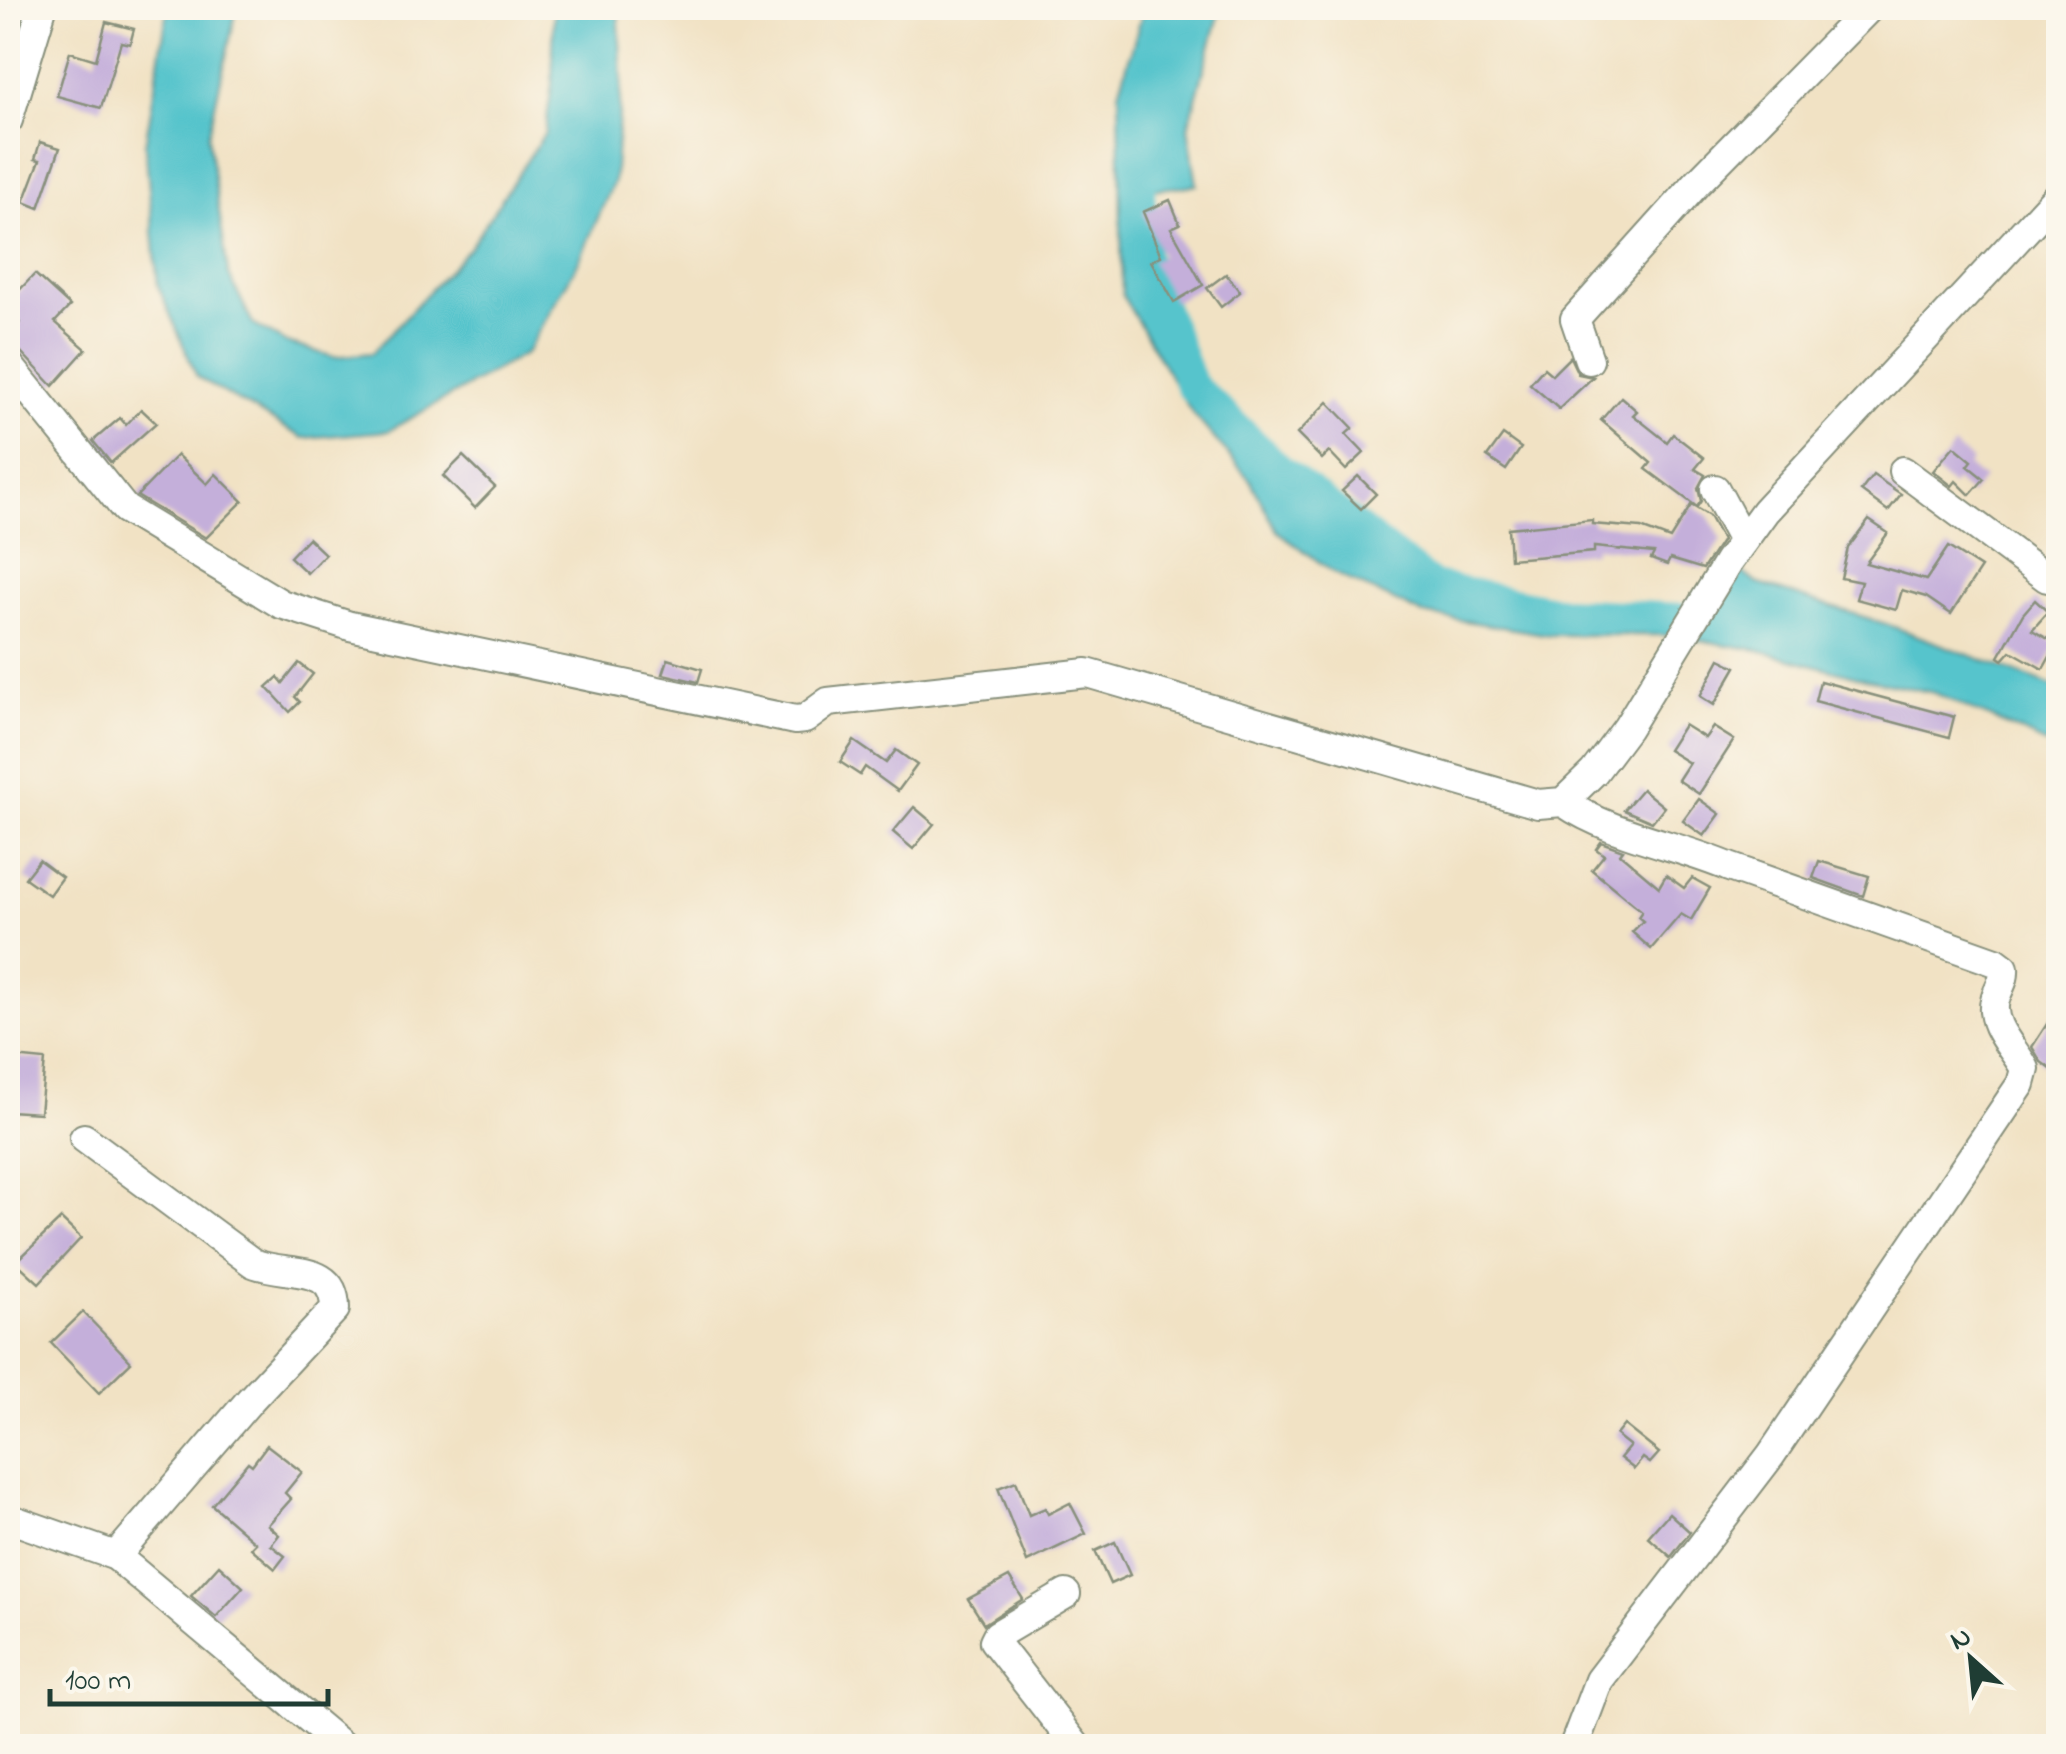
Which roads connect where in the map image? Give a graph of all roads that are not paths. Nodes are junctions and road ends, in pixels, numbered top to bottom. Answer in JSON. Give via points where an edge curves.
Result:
{"nodes":[{"id":1,"x":42,"y":8,"type":"edge"},
{"id":2,"x":1869,"y":8,"type":"edge"},
{"id":3,"x":8,"y":120,"type":"edge"},
{"id":4,"x":2058,"y":195,"type":"edge"},
{"id":5,"x":1588,"y":360,"type":"dead end"},
{"id":6,"x":8,"y":364,"type":"edge"},
{"id":7,"x":1903,"y":471,"type":"dead end"},
{"id":8,"x":1715,"y":489,"type":"dead end"},
{"id":9,"x":1735,"y":552,"type":"junction"},
{"id":10,"x":2058,"y":565,"type":"edge"},
{"id":11,"x":1563,"y":802,"type":"junction"},
{"id":12,"x":84,"y":1138,"type":"dead end"},
{"id":13,"x":8,"y":1518,"type":"edge"},
{"id":14,"x":116,"y":1556,"type":"junction"},
{"id":15,"x":1066,"y":1594,"type":"dead end"},
{"id":16,"x":342,"y":1746,"type":"edge"},
{"id":17,"x":1076,"y":1746,"type":"edge"},
{"id":18,"x":1574,"y":1746,"type":"edge"}],
"edges":[{"from":1,"to":3,"type":"street"},
{"from":2,"to":5,"type":"street","via":[[1697,183],[1576,319]]},
{"from":4,"to":9,"type":"street","via":[[1765,511]]},
{"from":6,"to":11,"type":"street","via":[[125,509],[281,604],[350,626],[794,720],[828,702],[1087,673],[1538,804]]},
{"from":7,"to":10,"type":"street","via":[[2047,578]]},
{"from":8,"to":9,"type":"street"},
{"from":9,"to":11,"type":"street","via":[[1627,728]]},
{"from":11,"to":18,"type":"street","via":[[1582,815],[1996,962],[2005,980],[1995,1000],[1996,1024],[2025,1069],[1771,1454],[1598,1680]]},
{"from":12,"to":14,"type":"street","via":[[253,1263],[317,1276],[335,1291],[336,1309]]},
{"from":13,"to":14,"type":"street"},
{"from":14,"to":16,"type":"street"},
{"from":15,"to":17,"type":"street","via":[[994,1641]]}]}
